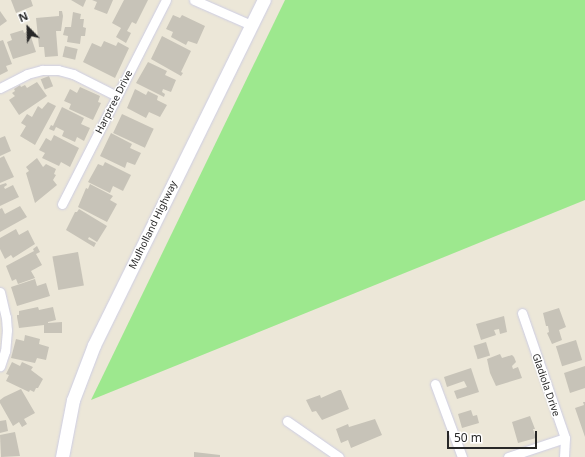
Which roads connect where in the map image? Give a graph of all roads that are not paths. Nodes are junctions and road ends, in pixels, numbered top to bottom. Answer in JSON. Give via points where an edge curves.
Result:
{"nodes":[{"id":1,"x":166,"y":0,"type":"edge"},
{"id":2,"x":194,"y":0,"type":"edge"},
{"id":3,"x":264,"y":0,"type":"edge"},
{"id":4,"x":251,"y":25,"type":"junction"},
{"id":5,"x":0,"y":88,"type":"edge"},
{"id":6,"x":117,"y":96,"type":"junction"},
{"id":7,"x":62,"y":204,"type":"dead end"},
{"id":8,"x":0,"y":292,"type":"edge"},
{"id":9,"x":522,"y":314,"type":"dead end"},
{"id":10,"x":0,"y":366,"type":"edge"},
{"id":11,"x":435,"y":384,"type":"dead end"},
{"id":12,"x":287,"y":420,"type":"dead end"},
{"id":13,"x":565,"y":438,"type":"junction"},
{"id":14,"x":62,"y":457,"type":"edge"},
{"id":15,"x":339,"y":457,"type":"edge"},
{"id":16,"x":462,"y":457,"type":"edge"},
{"id":17,"x":508,"y":457,"type":"edge"},
{"id":18,"x":564,"y":457,"type":"edge"}],
"edges":[{"from":1,"to":6,"type":"street","name":"Harptree Drive"},
{"from":2,"to":4,"type":"street"},
{"from":3,"to":4,"type":"main road","name":"Mulholland Highway"},
{"from":4,"to":14,"type":"main road","name":"Mulholland Highway","via":[[94,345],[73,400]]},
{"from":5,"to":6,"type":"street","via":[[27,74],[42,70],[58,70],[73,74]]},
{"from":6,"to":7,"type":"street","name":"Harptree Drive"},
{"from":8,"to":10,"type":"street","via":[[7,330],[5,351]]},
{"from":9,"to":13,"type":"street","name":"Gladiola Drive"},
{"from":11,"to":16,"type":"street"},
{"from":12,"to":15,"type":"street"},
{"from":13,"to":17,"type":"street"},
{"from":13,"to":18,"type":"street","name":"Gladiola Drive"}]}
